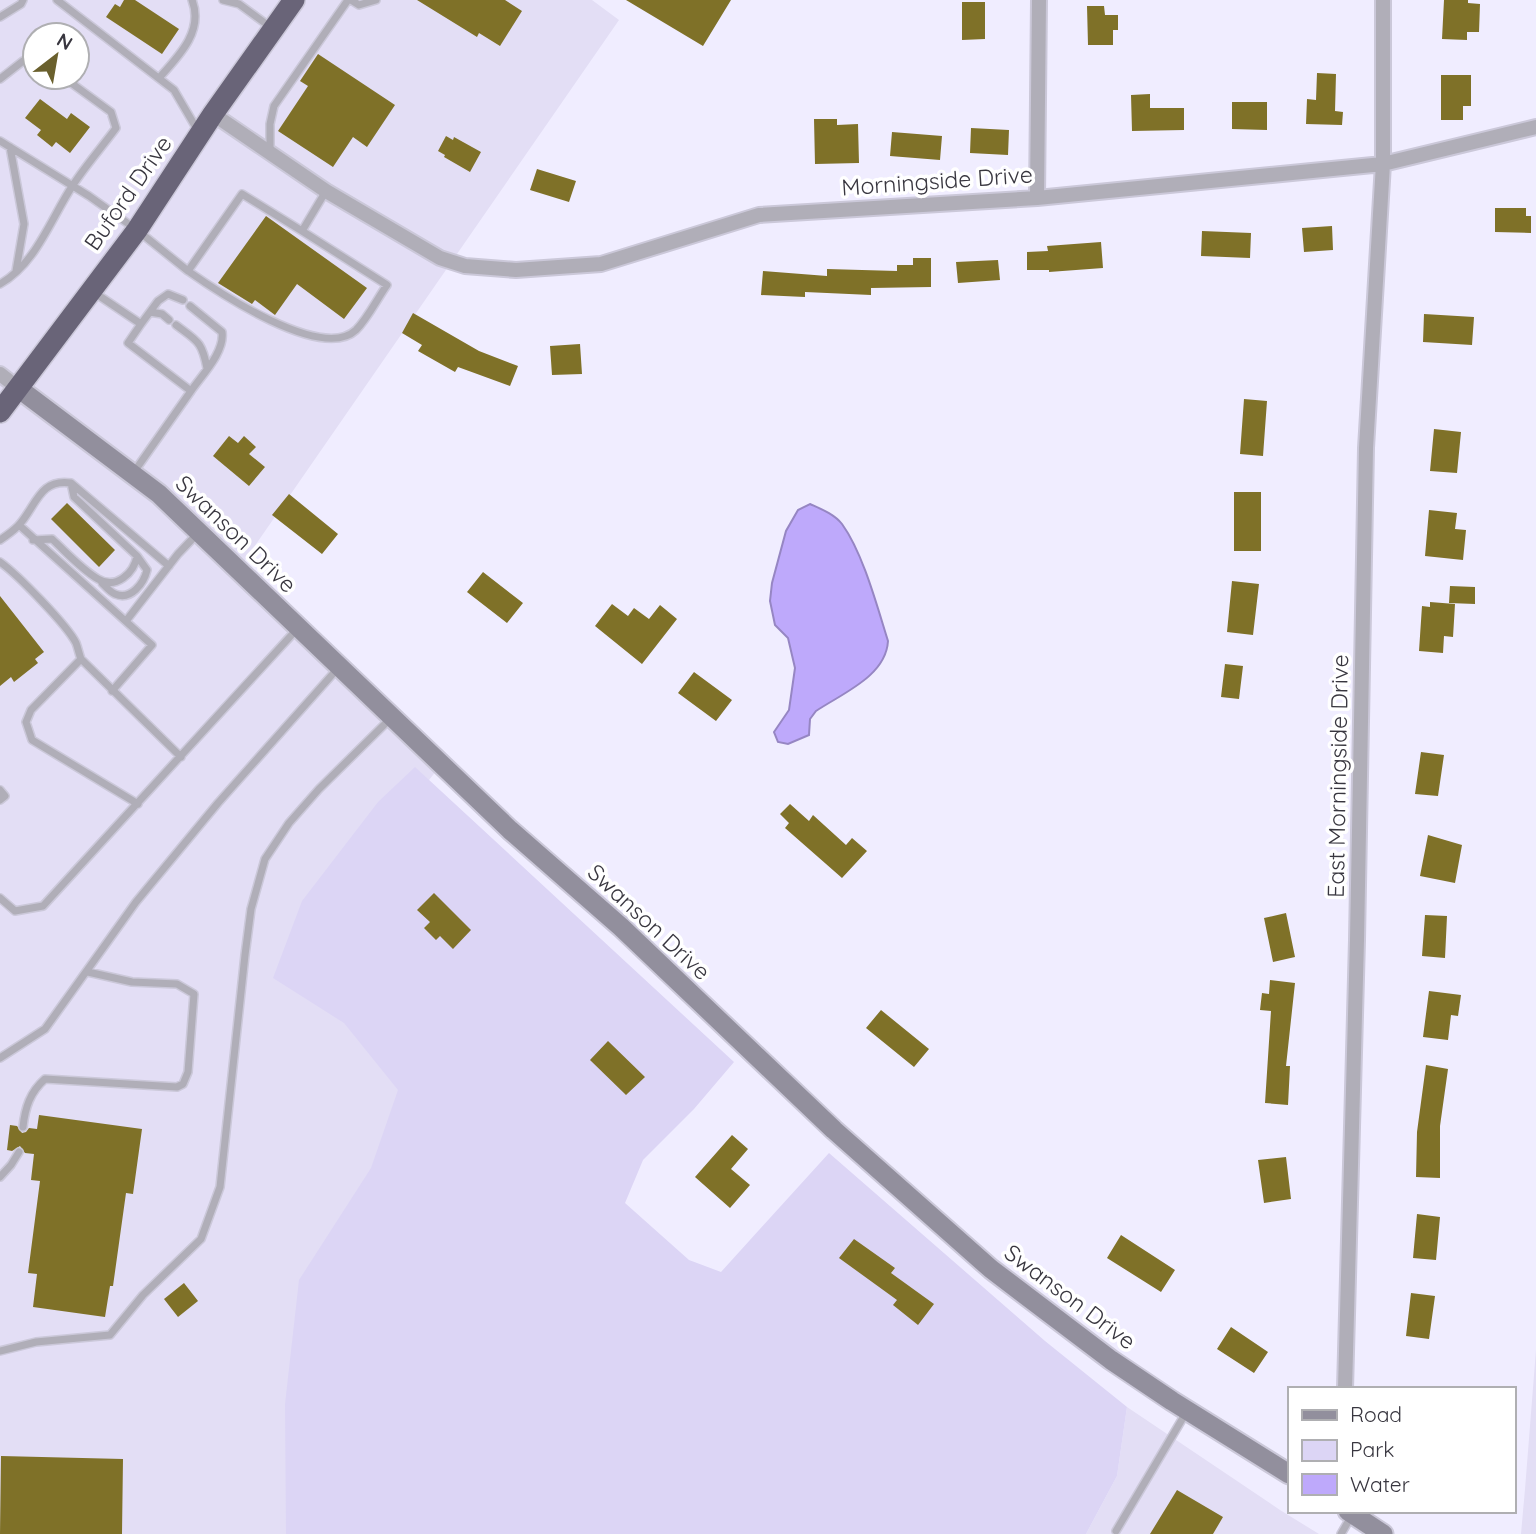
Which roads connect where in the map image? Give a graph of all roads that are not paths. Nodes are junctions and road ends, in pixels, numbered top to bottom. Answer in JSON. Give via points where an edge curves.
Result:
{"nodes":[{"id":1,"x":23,"y":0,"type":"edge"},
{"id":2,"x":57,"y":0,"type":"edge"},
{"id":3,"x":191,"y":0,"type":"edge"},
{"id":4,"x":223,"y":0,"type":"edge"},
{"id":5,"x":294,"y":0,"type":"edge"},
{"id":6,"x":350,"y":0,"type":"edge"},
{"id":7,"x":376,"y":0,"type":"edge"},
{"id":8,"x":1039,"y":0,"type":"edge"},
{"id":9,"x":1382,"y":0,"type":"edge"},
{"id":10,"x":0,"y":17,"type":"edge"},
{"id":11,"x":273,"y":29,"type":"junction"},
{"id":12,"x":21,"y":63,"type":"edge"},
{"id":13,"x":159,"y":78,"type":"junction"},
{"id":14,"x":0,"y":79,"type":"edge"},
{"id":15,"x":83,"y":91,"type":"edge"},
{"id":16,"x":213,"y":114,"type":"junction"},
{"id":17,"x":1536,"y":127,"type":"edge"},
{"id":18,"x":200,"y":134,"type":"junction"},
{"id":19,"x":0,"y":141,"type":"edge"},
{"id":20,"x":10,"y":147,"type":"junction"},
{"id":21,"x":271,"y":153,"type":"junction"},
{"id":22,"x":1383,"y":164,"type":"junction"},
{"id":23,"x":73,"y":186,"type":"junction"},
{"id":24,"x":326,"y":191,"type":"junction"},
{"id":25,"x":1037,"y":198,"type":"junction"},
{"id":26,"x":137,"y":230,"type":"junction"},
{"id":27,"x":302,"y":231,"type":"junction"},
{"id":28,"x":188,"y":271,"type":"junction"},
{"id":29,"x":15,"y":275,"type":"junction"},
{"id":30,"x":0,"y":284,"type":"edge"},
{"id":31,"x":91,"y":291,"type":"junction"},
{"id":32,"x":183,"y":300,"type":"dead end"},
{"id":33,"x":190,"y":306,"type":"dead end"},
{"id":34,"x":149,"y":312,"type":"junction"},
{"id":35,"x":141,"y":324,"type":"junction"},
{"id":36,"x":207,"y":368,"type":"junction"},
{"id":37,"x":0,"y":374,"type":"edge"},
{"id":38,"x":18,"y":388,"type":"junction"},
{"id":39,"x":191,"y":391,"type":"junction"},
{"id":40,"x":0,"y":412,"type":"edge"},
{"id":41,"x":133,"y":473,"type":"junction"},
{"id":42,"x":71,"y":483,"type":"junction"},
{"id":43,"x":19,"y":525,"type":"junction"},
{"id":44,"x":199,"y":532,"type":"junction"},
{"id":45,"x":0,"y":540,"type":"edge"},
{"id":46,"x":33,"y":540,"type":"junction"},
{"id":47,"x":137,"y":556,"type":"junction"},
{"id":48,"x":0,"y":562,"type":"edge"},
{"id":49,"x":169,"y":566,"type":"junction"},
{"id":50,"x":98,"y":580,"type":"junction"},
{"id":51,"x":126,"y":621,"type":"junction"},
{"id":52,"x":299,"y":628,"type":"junction"},
{"id":53,"x":81,"y":659,"type":"junction"},
{"id":54,"x":339,"y":667,"type":"junction"},
{"id":55,"x":112,"y":691,"type":"junction"},
{"id":56,"x":392,"y":717,"type":"junction"},
{"id":57,"x":181,"y":757,"type":"junction"},
{"id":58,"x":0,"y":790,"type":"edge"},
{"id":59,"x":0,"y":800,"type":"edge"},
{"id":60,"x":138,"y":804,"type":"junction"},
{"id":61,"x":0,"y":898,"type":"edge"},
{"id":62,"x":88,"y":972,"type":"junction"},
{"id":63,"x":0,"y":1058,"type":"edge"},
{"id":64,"x":23,"y":1127,"type":"dead end"},
{"id":65,"x":19,"y":1152,"type":"dead end"},
{"id":66,"x":0,"y":1177,"type":"edge"},
{"id":67,"x":0,"y":1351,"type":"edge"},
{"id":68,"x":1345,"y":1387,"type":"edge"},
{"id":69,"x":1187,"y":1411,"type":"junction"},
{"id":70,"x":1288,"y":1473,"type":"edge"},
{"id":71,"x":1351,"y":1513,"type":"edge"},
{"id":72,"x":1352,"y":1513,"type":"edge"},
{"id":73,"x":1116,"y":1531,"type":"dead end"},
{"id":74,"x":1341,"y":1534,"type":"edge"},
{"id":75,"x":1383,"y":1534,"type":"edge"}],
"edges":[{"from":1,"to":10,"type":"lane"},
{"from":2,"to":13,"type":"lane"},
{"from":3,"to":13,"type":"lane","via":[[196,11],[193,34]]},
{"from":4,"to":11,"type":"lane","via":[[239,4]]},
{"from":5,"to":11,"type":"highway","name":"Buford Drive"},
{"from":6,"to":7,"type":"lane","via":[[359,5]]},
{"from":6,"to":21,"type":"lane","via":[[274,106]]},
{"from":8,"to":25,"type":"street"},
{"from":9,"to":22,"type":"street","name":"East Morningside Drive"},
{"from":11,"to":16,"type":"highway","name":"Buford Drive"},
{"from":12,"to":14,"type":"lane"},
{"from":13,"to":18,"type":"lane","via":[[174,90]]},
{"from":15,"to":23,"type":"lane","via":[[111,112],[116,128]]},
{"from":16,"to":18,"type":"highway","name":"Buford Drive"},
{"from":16,"to":21,"type":"street"},
{"from":17,"to":22,"type":"street","name":"Morningside Drive"},
{"from":18,"to":26,"type":"highway","name":"Buford Drive"},
{"from":19,"to":20,"type":"lane"},
{"from":20,"to":23,"type":"lane"},
{"from":20,"to":29,"type":"lane","via":[[24,224]]},
{"from":21,"to":24,"type":"street"},
{"from":22,"to":25,"type":"street","name":"Morningside Drive"},
{"from":22,"to":68,"type":"street","name":"East Morningside Drive","via":[[1366,448]]},
{"from":23,"to":26,"type":"lane"},
{"from":23,"to":29,"type":"lane"},
{"from":24,"to":25,"type":"street","name":"Morningside Drive","via":[[440,258],[465,266],[516,270],[601,264],[759,215]]},
{"from":24,"to":27,"type":"lane"},
{"from":26,"to":28,"type":"lane"},
{"from":26,"to":31,"type":"highway","name":"Buford Drive"},
{"from":27,"to":28,"type":"lane","via":[[243,194]]},
{"from":27,"to":28,"type":"lane","via":[[387,285],[354,331],[331,338],[293,331],[253,313]]},
{"from":29,"to":30,"type":"lane"},
{"from":31,"to":35,"type":"lane"},
{"from":31,"to":38,"type":"highway","name":"Buford Drive"},
{"from":32,"to":34,"type":"lane","via":[[168,294]]},
{"from":33,"to":36,"type":"lane","via":[[222,332],[222,344]]},
{"from":34,"to":35,"type":"lane"},
{"from":34,"to":36,"type":"lane","via":[[162,314],[198,342]]},
{"from":35,"to":39,"type":"lane","via":[[128,343]]},
{"from":36,"to":39,"type":"lane"},
{"from":37,"to":38,"type":"street","name":"Swanson Drive"},
{"from":38,"to":40,"type":"highway","name":"Buford Drive"},
{"from":38,"to":41,"type":"street","name":"Swanson Drive"},
{"from":39,"to":41,"type":"lane"},
{"from":41,"to":44,"type":"street","name":"Swanson Drive"},
{"from":42,"to":43,"type":"lane","via":[[60,481],[45,489]]},
{"from":42,"to":47,"type":"lane","via":[[74,497]]},
{"from":42,"to":49,"type":"lane"},
{"from":43,"to":45,"type":"lane"},
{"from":43,"to":46,"type":"lane"},
{"from":44,"to":49,"type":"lane"},
{"from":44,"to":52,"type":"street","name":"Swanson Drive"},
{"from":46,"to":50,"type":"lane","via":[[52,539]]},
{"from":46,"to":51,"type":"lane"},
{"from":47,"to":50,"type":"lane","via":[[132,571],[123,579]]},
{"from":47,"to":50,"type":"lane","via":[[147,570],[136,590],[115,594]]},
{"from":48,"to":53,"type":"lane","via":[[63,626]]},
{"from":49,"to":51,"type":"lane"},
{"from":51,"to":55,"type":"lane","via":[[152,645]]},
{"from":52,"to":54,"type":"street","name":"Swanson Drive"},
{"from":52,"to":57,"type":"lane"},
{"from":53,"to":55,"type":"lane"},
{"from":53,"to":60,"type":"lane","via":[[31,710],[26,722],[32,740]]},
{"from":54,"to":56,"type":"street","name":"Swanson Drive"},
{"from":54,"to":62,"type":"lane","via":[[152,882]]},
{"from":55,"to":57,"type":"lane"},
{"from":56,"to":67,"type":"lane","via":[[319,789],[264,859],[244,955],[219,1187],[201,1239],[143,1295],[110,1335],[36,1342]]},
{"from":56,"to":69,"type":"street","name":"Swanson Drive","via":[[911,1200],[1045,1311]]},
{"from":57,"to":60,"type":"lane"},
{"from":58,"to":59,"type":"lane","via":[[5,796]]},
{"from":60,"to":61,"type":"lane","via":[[43,906],[15,911]]},
{"from":62,"to":63,"type":"lane","via":[[45,1029]]},
{"from":62,"to":64,"type":"lane","via":[[132,982],[177,984],[194,994],[188,1072],[183,1084],[45,1079],[31,1095]]},
{"from":65,"to":66,"type":"lane"},
{"from":69,"to":70,"type":"street","name":"Swanson Drive"},
{"from":69,"to":73,"type":"lane"},
{"from":71,"to":74,"type":"lane"},
{"from":72,"to":75,"type":"street"}]}
